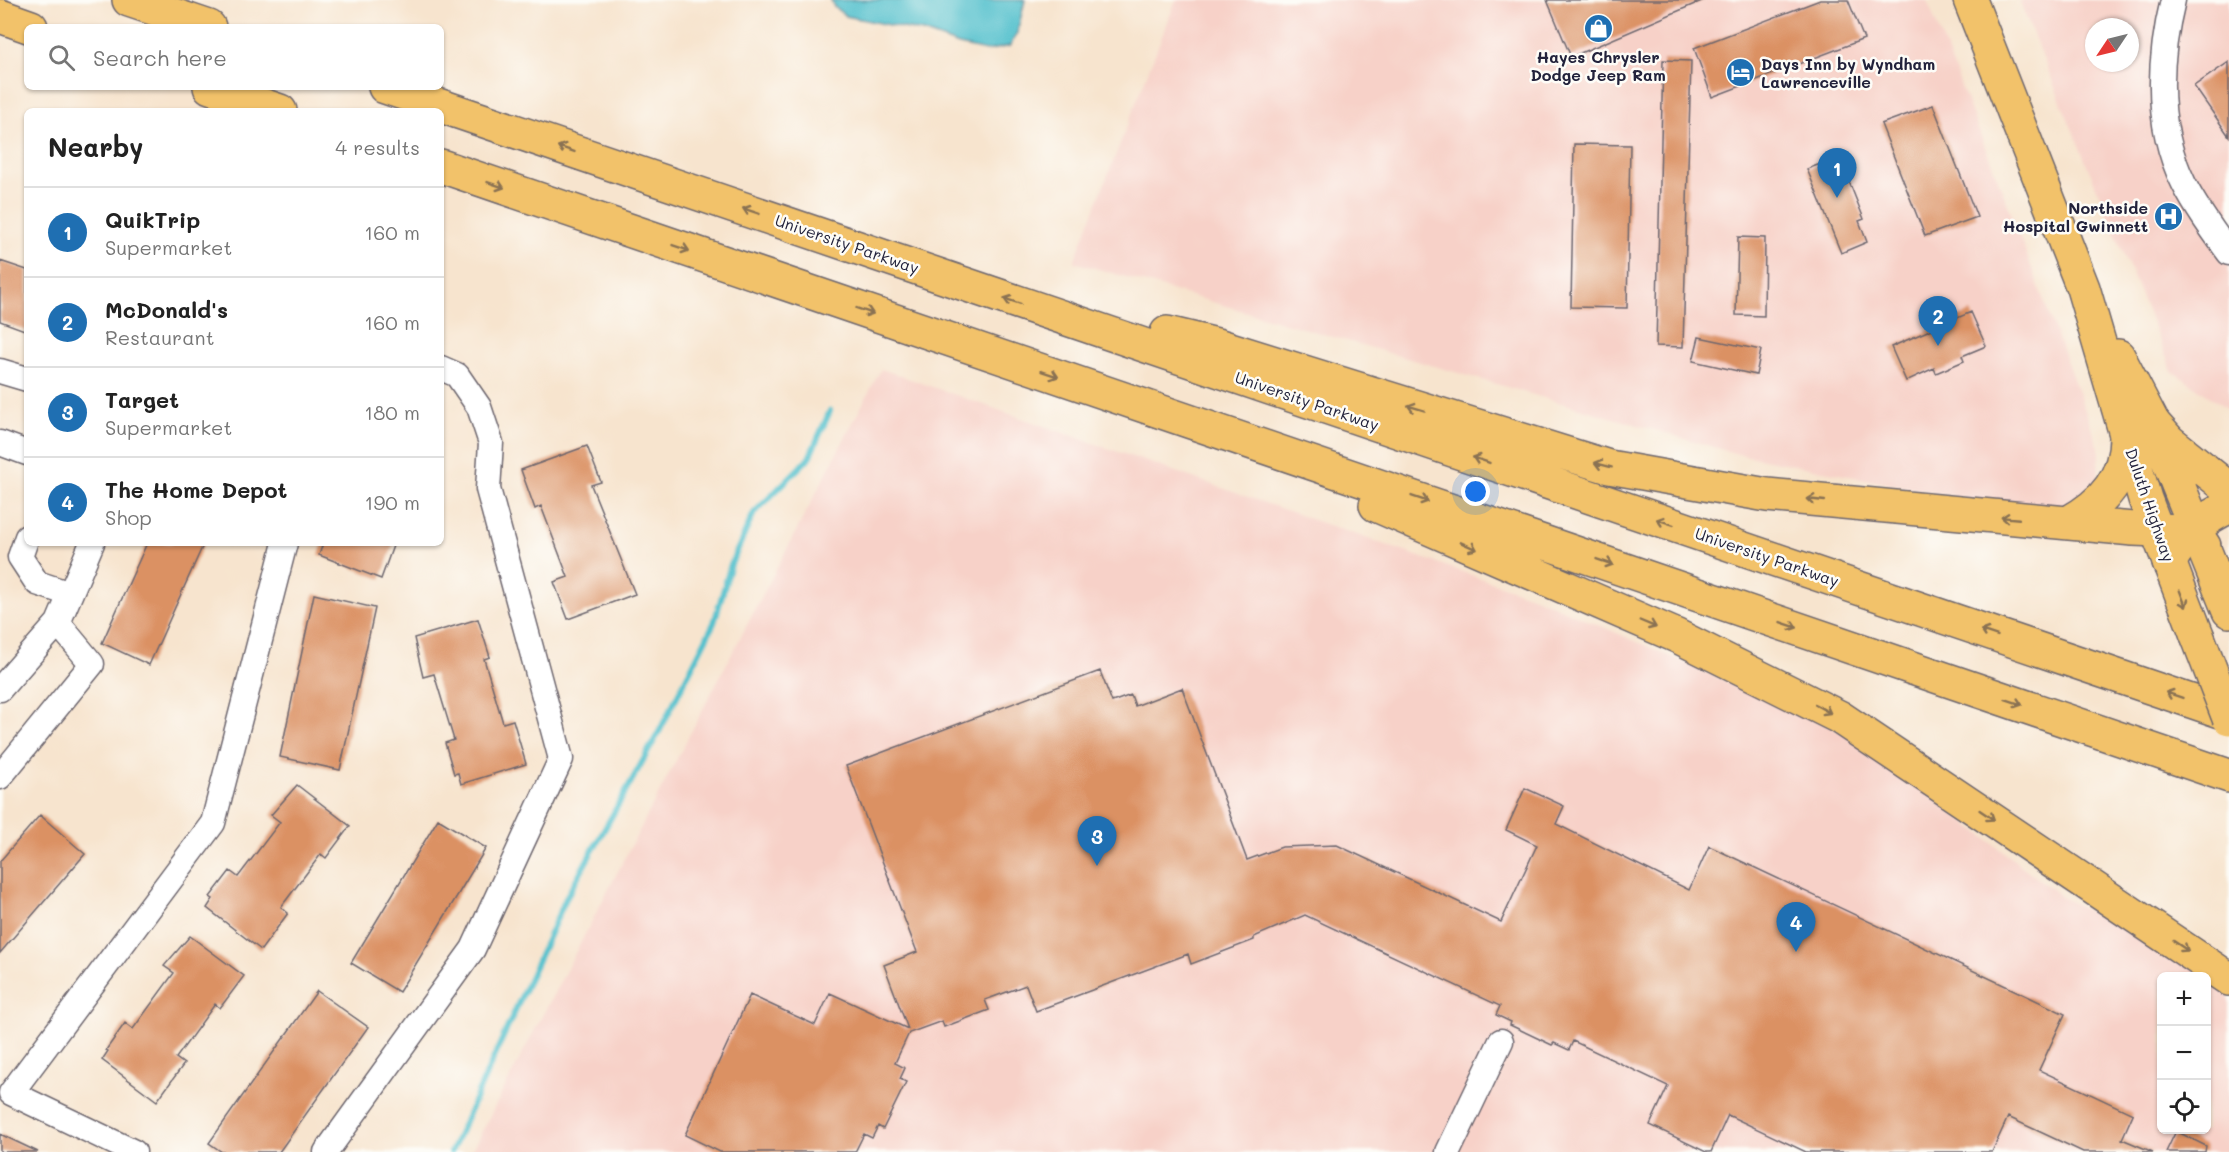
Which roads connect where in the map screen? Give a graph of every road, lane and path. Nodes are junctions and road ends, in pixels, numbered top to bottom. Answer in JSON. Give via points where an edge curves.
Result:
{"nodes":[{"id":1,"x":129,"y":0,"type":"edge"},
{"id":2,"x":1970,"y":0,"type":"edge"},
{"id":3,"x":2173,"y":0,"type":"edge"},
{"id":4,"x":0,"y":16,"type":"edge"},
{"id":5,"x":24,"y":24,"type":"edge"},
{"id":6,"x":200,"y":24,"type":"edge"},
{"id":7,"x":219,"y":90,"type":"edge"},
{"id":8,"x":394,"y":90,"type":"edge"},
{"id":9,"x":271,"y":108,"type":"edge"},
{"id":10,"x":444,"y":167,"type":"edge"},
{"id":11,"x":2229,"y":253,"type":"edge"},
{"id":12,"x":1068,"y":319,"type":"junction"},
{"id":13,"x":444,"y":369,"type":"edge"},
{"id":14,"x":0,"y":370,"type":"edge"},
{"id":15,"x":24,"y":378,"type":"edge"},
{"id":16,"x":2140,"y":429,"type":"junction"},
{"id":17,"x":1245,"y":440,"type":"junction"},
{"id":18,"x":0,"y":443,"type":"edge"},
{"id":19,"x":24,"y":452,"type":"edge"},
{"id":20,"x":2229,"y":489,"type":"edge"},
{"id":21,"x":2229,"y":507,"type":"edge"},
{"id":22,"x":2068,"y":523,"type":"junction"},
{"id":23,"x":2156,"y":530,"type":"junction"},
{"id":24,"x":2197,"y":536,"type":"junction"},
{"id":25,"x":24,"y":546,"type":"edge"},
{"id":26,"x":91,"y":546,"type":"edge"},
{"id":27,"x":284,"y":546,"type":"edge"},
{"id":28,"x":2169,"y":563,"type":"junction"},
{"id":29,"x":70,"y":594,"type":"junction"},
{"id":30,"x":2229,"y":611,"type":"edge"},
{"id":31,"x":58,"y":623,"type":"junction"},
{"id":32,"x":0,"y":688,"type":"edge"},
{"id":33,"x":2229,"y":716,"type":"edge"},
{"id":34,"x":2229,"y":776,"type":"edge"},
{"id":35,"x":0,"y":777,"type":"edge"},
{"id":36,"x":2229,"y":979,"type":"edge"},
{"id":37,"x":1501,"y":1041,"type":"dead end"},
{"id":38,"x":5,"y":1090,"type":"edge"},
{"id":39,"x":98,"y":1144,"type":"edge"},
{"id":40,"x":134,"y":1152,"type":"edge"},
{"id":41,"x":326,"y":1152,"type":"edge"},
{"id":42,"x":1448,"y":1152,"type":"edge"}],
"edges":[{"from":1,"to":6,"type":"main road"},
{"from":2,"to":16,"type":"main road","name":"Duluth Highway"},
{"from":3,"to":11,"type":"street","via":[[2161,67],[2162,107],[2170,146],[2183,183]]},
{"from":4,"to":5,"type":"main road"},
{"from":7,"to":9,"type":"main road"},
{"from":12,"to":8,"type":"main road","name":"University Parkway","one_way":true},
{"from":10,"to":17,"type":"main road","one_way":true},
{"from":22,"to":12,"type":"main road","one_way":true,"via":[[1767,495],[1609,467],[1217,345],[1140,327]]},
{"from":33,"to":12,"type":"main road","name":"University Parkway","one_way":true},
{"from":13,"to":41,"type":"street","via":[[457,375],[479,407],[491,443],[488,489],[561,759],[473,949]]},
{"from":14,"to":15,"type":"street"},
{"from":16,"to":20,"type":"main road","via":[[2169,441]]},
{"from":16,"to":22,"type":"main road","via":[[2126,452],[2116,481],[2097,504]]},
{"from":16,"to":23,"type":"main road","name":"Duluth Highway"},
{"from":16,"to":24,"type":"main road","name":"Duluth Highway"},
{"from":17,"to":34,"type":"main road","one_way":true},
{"from":17,"to":36,"type":"main road","one_way":true,"via":[[1346,492],[1677,636],[1839,717]]},
{"from":18,"to":19,"type":"street"},
{"from":21,"to":24,"type":"main road"},
{"from":22,"to":23,"type":"main road"},
{"from":23,"to":24,"type":"main road"},
{"from":23,"to":28,"type":"main road","name":"Duluth Highway"},
{"from":24,"to":28,"type":"main road"},
{"from":24,"to":30,"type":"main road","name":"Duluth Highway"},
{"from":25,"to":29,"type":"street","via":[[20,557],[37,583]]},
{"from":26,"to":29,"type":"street"},
{"from":27,"to":38,"type":"street","via":[[213,823]]},
{"from":28,"to":33,"type":"main road","name":"Duluth Highway","one_way":true,"bridge":true},
{"from":29,"to":31,"type":"street"},
{"from":31,"to":32,"type":"street"},
{"from":31,"to":35,"type":"street","via":[[92,663]]},
{"from":37,"to":42,"type":"street"},
{"from":38,"to":39,"type":"street"},
{"from":39,"to":40,"type":"street"}]}
